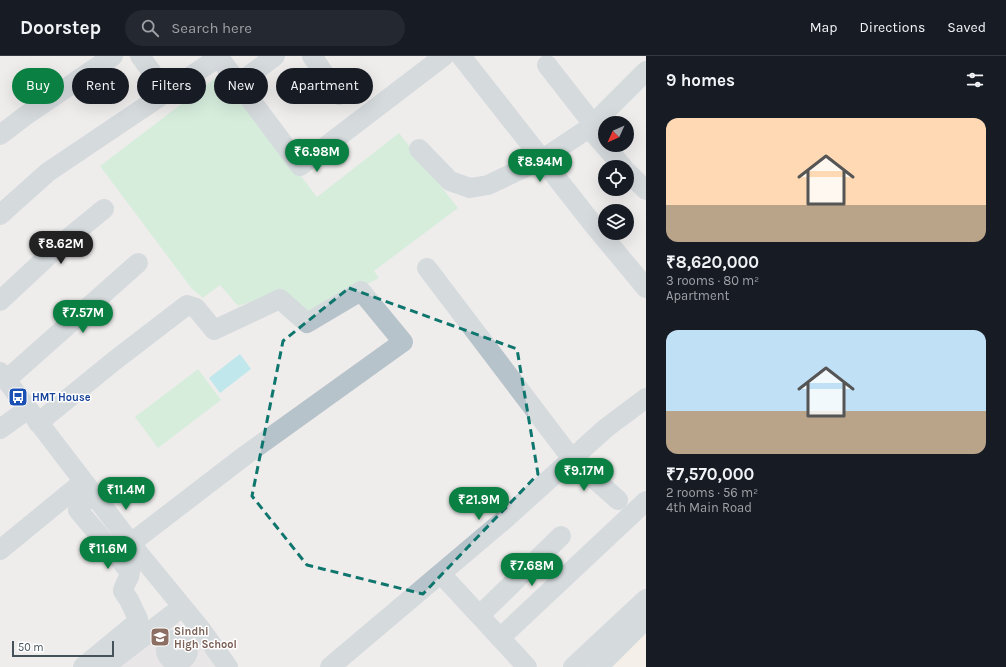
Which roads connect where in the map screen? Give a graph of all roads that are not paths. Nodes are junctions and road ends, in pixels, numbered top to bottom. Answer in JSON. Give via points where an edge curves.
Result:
{"nodes":[{"id":1,"x":113,"y":56,"type":"edge"},
{"id":2,"x":140,"y":56,"type":"edge"},
{"id":3,"x":275,"y":56,"type":"edge"},
{"id":4,"x":312,"y":56,"type":"edge"},
{"id":5,"x":444,"y":56,"type":"edge"},
{"id":6,"x":461,"y":56,"type":"edge"},
{"id":7,"x":219,"y":57,"type":"edge"},
{"id":8,"x":548,"y":59,"type":"edge"},
{"id":9,"x":149,"y":68,"type":"edge"},
{"id":10,"x":202,"y":68,"type":"edge"},
{"id":11,"x":227,"y":68,"type":"edge"},
{"id":12,"x":259,"y":68,"type":"edge"},
{"id":13,"x":320,"y":68,"type":"edge"},
{"id":14,"x":646,"y":71,"type":"edge"},
{"id":15,"x":148,"y":104,"type":"edge"},
{"id":16,"x":253,"y":104,"type":"edge"},
{"id":17,"x":591,"y":126,"type":"junction"},
{"id":18,"x":0,"y":135,"type":"edge"},
{"id":19,"x":419,"y":149,"type":"dead end"},
{"id":20,"x":542,"y":160,"type":"junction"},
{"id":21,"x":635,"y":175,"type":"edge"},
{"id":22,"x":104,"y":209,"type":"dead end"},
{"id":23,"x":0,"y":215,"type":"edge"},
{"id":24,"x":138,"y":263,"type":"dead end"},
{"id":25,"x":427,"y":268,"type":"dead end"},
{"id":26,"x":646,"y":288,"type":"edge"},
{"id":27,"x":0,"y":301,"type":"edge"},
{"id":28,"x":3,"y":376,"type":"edge"},
{"id":29,"x":646,"y":398,"type":"edge"},
{"id":30,"x":33,"y":416,"type":"junction"},
{"id":31,"x":0,"y":428,"type":"edge"},
{"id":32,"x":572,"y":459,"type":"junction"},
{"id":33,"x":88,"y":487,"type":"junction"},
{"id":34,"x":618,"y":500,"type":"dead end"},
{"id":35,"x":646,"y":501,"type":"edge"},
{"id":36,"x":562,"y":536,"type":"dead end"},
{"id":37,"x":131,"y":543,"type":"junction"},
{"id":38,"x":0,"y":550,"type":"edge"},
{"id":39,"x":441,"y":574,"type":"junction"},
{"id":40,"x":646,"y":599,"type":"edge"},
{"id":41,"x":182,"y":607,"type":"junction"},
{"id":42,"x":480,"y":615,"type":"junction"},
{"id":43,"x":646,"y":619,"type":"edge"},
{"id":44,"x":200,"y":628,"type":"junction"},
{"id":45,"x":500,"y":638,"type":"junction"},
{"id":46,"x":185,"y":643,"type":"dead end"},
{"id":47,"x":83,"y":667,"type":"edge"},
{"id":48,"x":104,"y":667,"type":"edge"},
{"id":49,"x":228,"y":667,"type":"edge"},
{"id":50,"x":330,"y":667,"type":"edge"},
{"id":51,"x":527,"y":667,"type":"edge"},
{"id":52,"x":574,"y":667,"type":"edge"},
{"id":53,"x":598,"y":667,"type":"edge"}],
"edges":[{"from":1,"to":18,"type":"street"},
{"from":2,"to":9,"type":"street"},
{"from":3,"to":12,"type":"street"},
{"from":4,"to":13,"type":"street"},
{"from":5,"to":16,"type":"street","via":[[300,166]]},
{"from":6,"to":20,"type":"street"},
{"from":7,"to":10,"type":"street"},
{"from":7,"to":11,"type":"street"},
{"from":8,"to":17,"type":"street"},
{"from":14,"to":17,"type":"street"},
{"from":15,"to":23,"type":"street","via":[[48,172]]},
{"from":17,"to":20,"type":"street"},
{"from":17,"to":21,"type":"street"},
{"from":19,"to":20,"type":"street","via":[[450,181],[470,188],[488,185]]},
{"from":20,"to":26,"type":"street"},
{"from":22,"to":27,"type":"street","via":[[61,244]]},
{"from":24,"to":28,"type":"street"},
{"from":25,"to":32,"type":"street"},
{"from":28,"to":30,"type":"street"},
{"from":29,"to":32,"type":"street","via":[[606,428]]},
{"from":30,"to":31,"type":"street"},
{"from":30,"to":33,"type":"street"},
{"from":30,"to":37,"type":"street","via":[[120,356],[187,305],[196,308],[214,330],[280,299],[307,323],[361,291],[403,342],[247,454]]},
{"from":32,"to":34,"type":"street"},
{"from":32,"to":39,"type":"street"},
{"from":33,"to":37,"type":"street"},
{"from":33,"to":38,"type":"street"},
{"from":33,"to":47,"type":"street","via":[[78,510],[130,572],[123,591],[138,619]]},
{"from":35,"to":45,"type":"street"},
{"from":36,"to":42,"type":"street"},
{"from":37,"to":41,"type":"street"},
{"from":39,"to":42,"type":"street"},
{"from":39,"to":50,"type":"street"},
{"from":40,"to":52,"type":"street"},
{"from":41,"to":44,"type":"street"},
{"from":41,"to":48,"type":"street"},
{"from":42,"to":45,"type":"street"},
{"from":43,"to":53,"type":"street"},
{"from":44,"to":46,"type":"street"},
{"from":44,"to":49,"type":"street"},
{"from":45,"to":51,"type":"street"}]}
